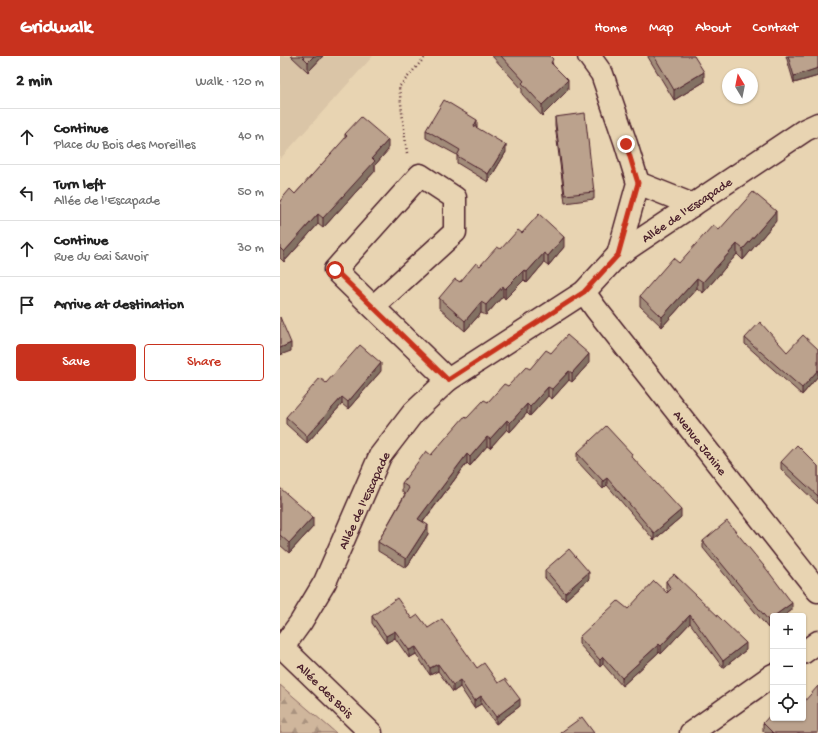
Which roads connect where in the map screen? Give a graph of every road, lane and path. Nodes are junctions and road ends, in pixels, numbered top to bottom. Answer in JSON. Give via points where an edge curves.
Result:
{"nodes":[{"id":1,"x":426,"y":56,"type":"edge"},
{"id":2,"x":589,"y":56,"type":"edge"},
{"id":3,"x":818,"y":124,"type":"edge"},
{"id":4,"x":420,"y":175,"type":"junction"},
{"id":5,"x":638,"y":183,"type":"junction"},
{"id":6,"x":693,"y":205,"type":"junction"},
{"id":7,"x":618,"y":255,"type":"junction"},
{"id":8,"x":584,"y":292,"type":"junction"},
{"id":9,"x":373,"y":307,"type":"junction"},
{"id":10,"x":448,"y":380,"type":"junction"},
{"id":11,"x":818,"y":591,"type":"edge"},
{"id":12,"x":818,"y":642,"type":"edge"},
{"id":13,"x":281,"y":646,"type":"edge"},
{"id":14,"x":806,"y":651,"type":"edge"},
{"id":15,"x":770,"y":677,"type":"edge"},
{"id":16,"x":371,"y":733,"type":"edge"},
{"id":17,"x":691,"y":733,"type":"edge"}],
"edges":[{"from":1,"to":4,"type":"path","via":[[399,86],[409,164]]},
{"from":2,"to":5,"type":"street","via":[[602,74]]},
{"from":3,"to":6,"type":"street","name":"Allée de l'Escapade","via":[[805,130]]},
{"from":4,"to":9,"type":"street","via":[[335,270]]},
{"from":4,"to":9,"type":"street","via":[[455,198],[455,232]]},
{"from":5,"to":6,"type":"street"},
{"from":5,"to":7,"type":"street"},
{"from":6,"to":7,"type":"street","name":"Allée de l'Escapade"},
{"from":7,"to":8,"type":"street","name":"Allée de l'Escapade"},
{"from":8,"to":10,"type":"street","name":"Allée de l'Escapade"},
{"from":8,"to":11,"type":"street","name":"Avenue Janine"},
{"from":9,"to":10,"type":"street"},
{"from":10,"to":13,"type":"street","name":"Allée de l'Escapade","via":[[413,413],[380,456],[325,582],[301,622]]},
{"from":12,"to":14,"type":"street"},
{"from":13,"to":16,"type":"street","name":"Allée des Bois"},
{"from":15,"to":17,"type":"street"}]}
